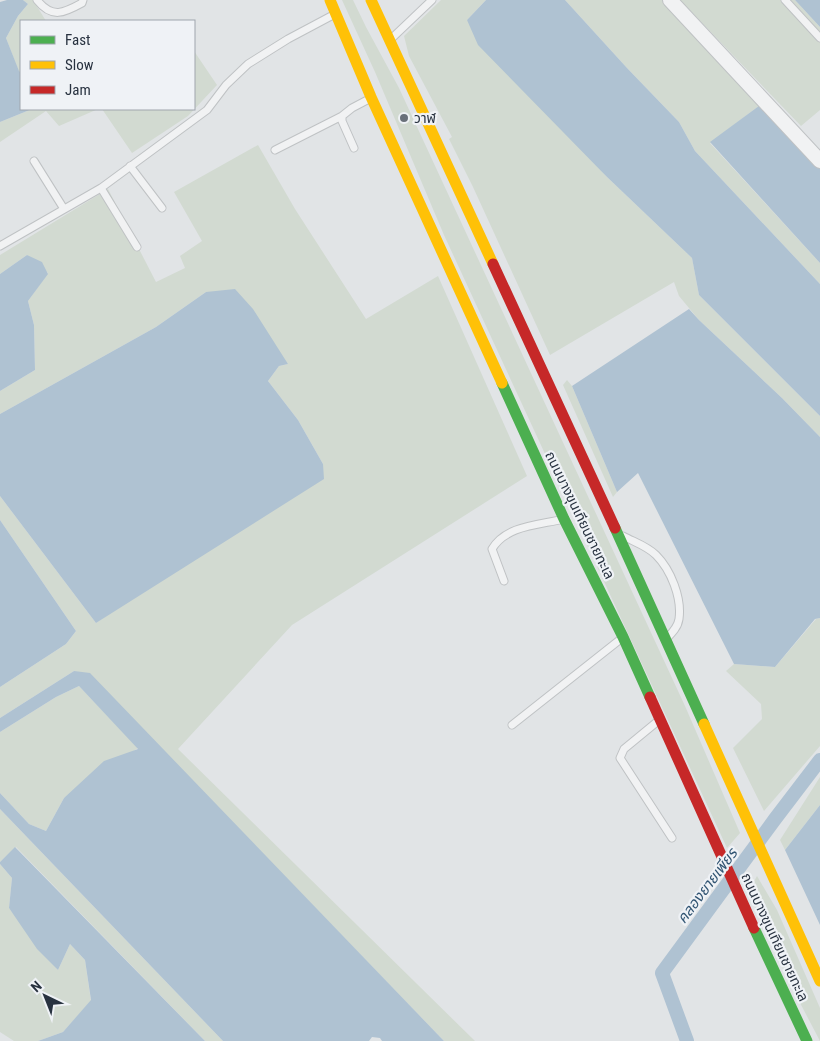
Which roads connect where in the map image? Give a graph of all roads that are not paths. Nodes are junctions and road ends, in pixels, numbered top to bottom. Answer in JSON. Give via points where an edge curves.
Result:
{"nodes":[{"id":1,"x":37,"y":0,"type":"edge"},
{"id":2,"x":83,"y":0,"type":"edge"},
{"id":3,"x":330,"y":0,"type":"edge"},
{"id":4,"x":371,"y":0,"type":"edge"},
{"id":5,"x":432,"y":0,"type":"edge"},
{"id":6,"x":670,"y":0,"type":"edge"},
{"id":7,"x":785,"y":0,"type":"edge"},
{"id":8,"x":336,"y":14,"type":"junction"},
{"id":9,"x":366,"y":18,"type":"dead end"},
{"id":10,"x":820,"y":38,"type":"edge"},
{"id":11,"x":389,"y":41,"type":"junction"},
{"id":12,"x":406,"y":78,"type":"junction"},
{"id":13,"x":371,"y":97,"type":"junction"},
{"id":14,"x":342,"y":116,"type":"junction"},
{"id":15,"x":354,"y":148,"type":"dead end"},
{"id":16,"x":275,"y":150,"type":"dead end"},
{"id":17,"x":34,"y":161,"type":"dead end"},
{"id":18,"x":820,"y":161,"type":"edge"},
{"id":19,"x":130,"y":166,"type":"junction"},
{"id":20,"x":101,"y":188,"type":"junction"},
{"id":21,"x":162,"y":208,"type":"dead end"},
{"id":22,"x":64,"y":209,"type":"junction"},
{"id":23,"x":0,"y":246,"type":"edge"},
{"id":24,"x":137,"y":247,"type":"dead end"},
{"id":25,"x":564,"y":518,"type":"junction"},
{"id":26,"x":618,"y":534,"type":"junction"},
{"id":27,"x":504,"y":581,"type":"dead end"},
{"id":28,"x":623,"y":637,"type":"junction"},
{"id":29,"x":666,"y":639,"type":"junction"},
{"id":30,"x":660,"y":719,"type":"junction"},
{"id":31,"x":512,"y":725,"type":"dead end"},
{"id":32,"x":672,"y":838,"type":"dead end"},
{"id":33,"x":820,"y":981,"type":"edge"},
{"id":34,"x":807,"y":1041,"type":"edge"}],
"edges":[{"from":1,"to":2,"type":"lane","via":[[51,12],[64,13]]},
{"from":3,"to":8,"type":"main road","name":"ถนนบางขุนเทียนชายทะเล"},
{"from":4,"to":11,"type":"main road","name":"ถนนบางขุนเทียนชายทะเล"},
{"from":5,"to":11,"type":"lane"},
{"from":6,"to":18,"type":"street"},
{"from":7,"to":10,"type":"lane"},
{"from":8,"to":13,"type":"main road","name":"ถนนบางขุนเทียนชายทะเล"},
{"from":8,"to":19,"type":"lane","via":[[248,64],[207,110]]},
{"from":9,"to":12,"type":"main road"},
{"from":11,"to":12,"type":"main road","name":"ถนนบางขุนเทียนชายทะเล"},
{"from":12,"to":26,"type":"main road","name":"ถนนบางขุนเทียนชายทะเล"},
{"from":13,"to":14,"type":"lane"},
{"from":13,"to":25,"type":"main road","name":"ถนนบางขุนเทียนชายทะเล"},
{"from":14,"to":15,"type":"lane"},
{"from":14,"to":16,"type":"lane"},
{"from":17,"to":22,"type":"lane"},
{"from":19,"to":20,"type":"lane"},
{"from":19,"to":21,"type":"lane"},
{"from":20,"to":22,"type":"lane"},
{"from":20,"to":24,"type":"lane"},
{"from":22,"to":23,"type":"lane"},
{"from":25,"to":27,"type":"lane","via":[[513,531],[496,543],[492,549]]},
{"from":25,"to":28,"type":"main road","name":"ถนนบางขุนเทียนชายทะเล"},
{"from":26,"to":29,"type":"main road","name":"ถนนบางขุนเทียนชายทะเล"},
{"from":26,"to":29,"type":"lane","via":[[656,555],[671,578],[676,590],[679,620]]},
{"from":28,"to":30,"type":"main road","name":"ถนนบางขุนเทียนชายทะเล"},
{"from":28,"to":31,"type":"lane"},
{"from":29,"to":33,"type":"main road","name":"ถนนบางขุนเทียนชายทะเล"},
{"from":30,"to":32,"type":"lane","via":[[624,749],[620,758]]},
{"from":30,"to":34,"type":"main road","name":"ถนนบางขุนเทียนชายทะเล"}]}
